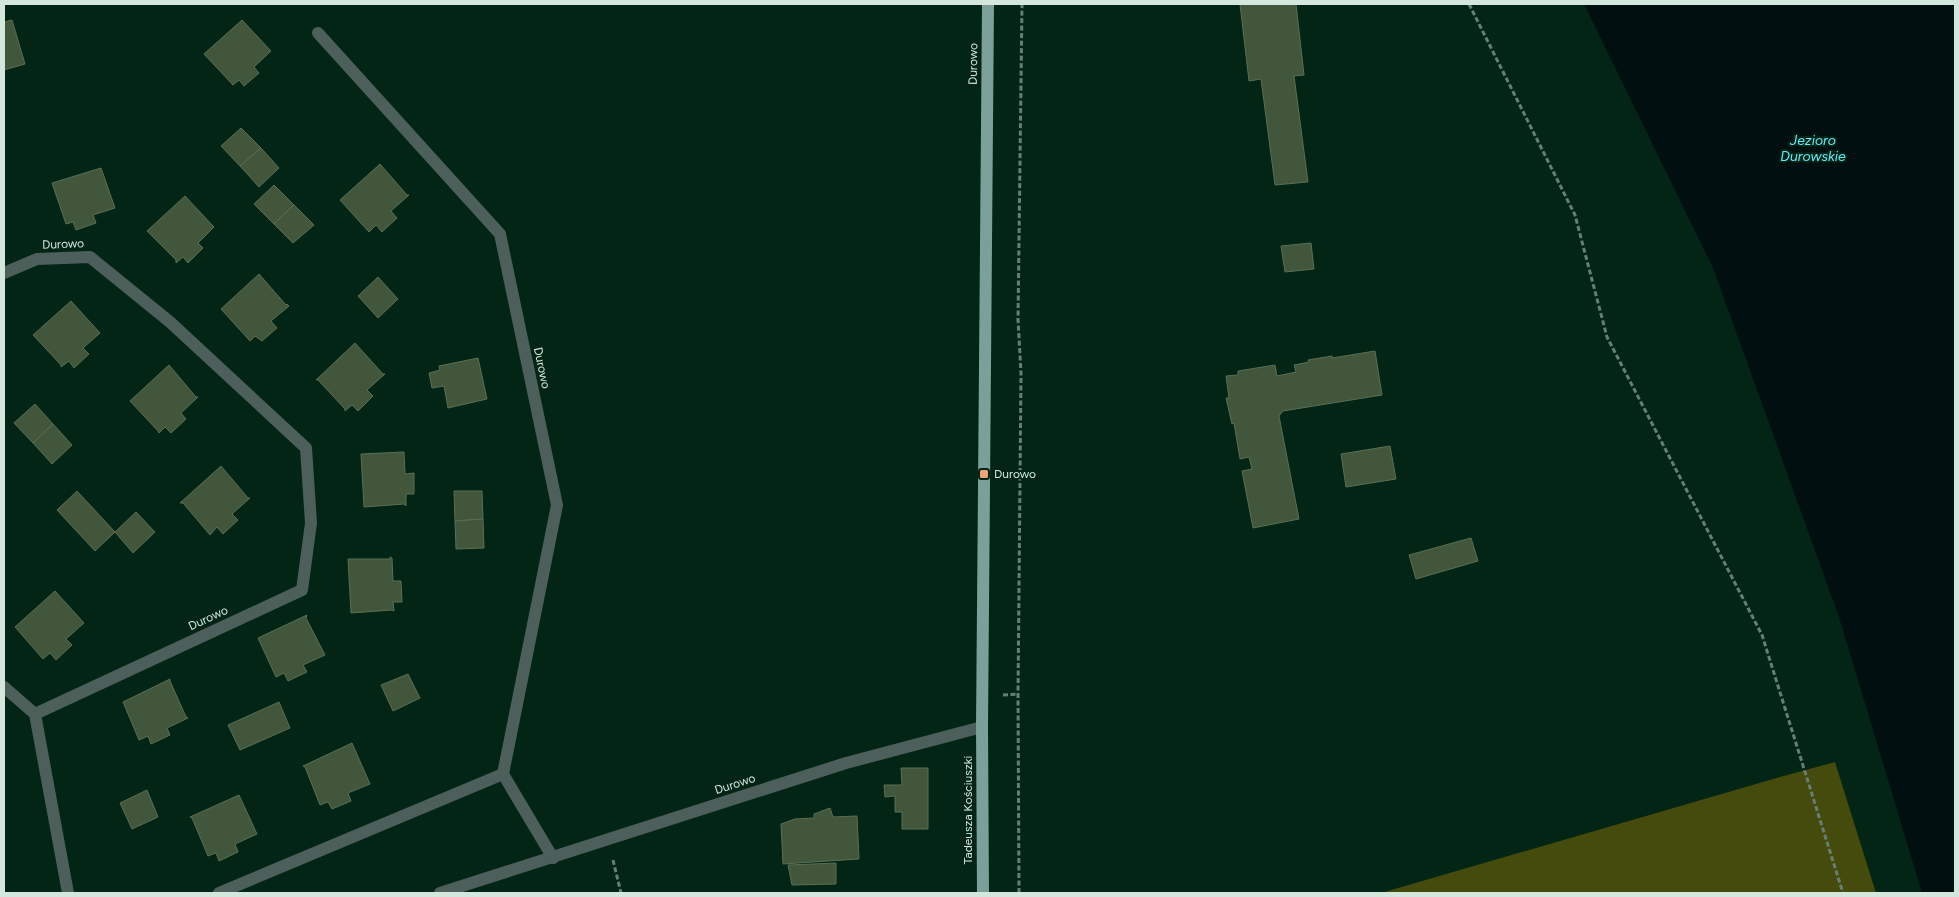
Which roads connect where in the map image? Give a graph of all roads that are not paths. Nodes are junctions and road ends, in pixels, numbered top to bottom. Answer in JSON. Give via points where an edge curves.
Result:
{"nodes":[{"id":1,"x":988,"y":4,"type":"edge"},
{"id":2,"x":318,"y":34,"type":"dead end"},
{"id":3,"x":4,"y":273,"type":"edge"},
{"id":4,"x":4,"y":688,"type":"edge"},
{"id":5,"x":35,"y":714,"type":"junction"},
{"id":6,"x":982,"y":727,"type":"junction"},
{"id":7,"x":503,"y":774,"type":"junction"},
{"id":8,"x":553,"y":858,"type":"junction"},
{"id":9,"x":68,"y":893,"type":"edge"},
{"id":10,"x":219,"y":893,"type":"edge"},
{"id":11,"x":440,"y":893,"type":"edge"},
{"id":12,"x":983,"y":893,"type":"edge"}],
"edges":[{"from":1,"to":6,"type":"main road","name":"Durowo"},
{"from":2,"to":7,"type":"street","name":"Durowo","via":[[500,234],[557,505]]},
{"from":3,"to":5,"type":"street","name":"Durowo","via":[[37,259],[90,257],[170,322],[306,448],[311,523],[302,590]]},
{"from":4,"to":5,"type":"street"},
{"from":5,"to":9,"type":"street"},
{"from":6,"to":8,"type":"street","name":"Durowo","via":[[846,763]]},
{"from":6,"to":12,"type":"main road","name":"Tadeusza Kościuszki"},
{"from":7,"to":8,"type":"street"},
{"from":7,"to":10,"type":"street"},
{"from":8,"to":11,"type":"street","name":"Durowo"}]}
